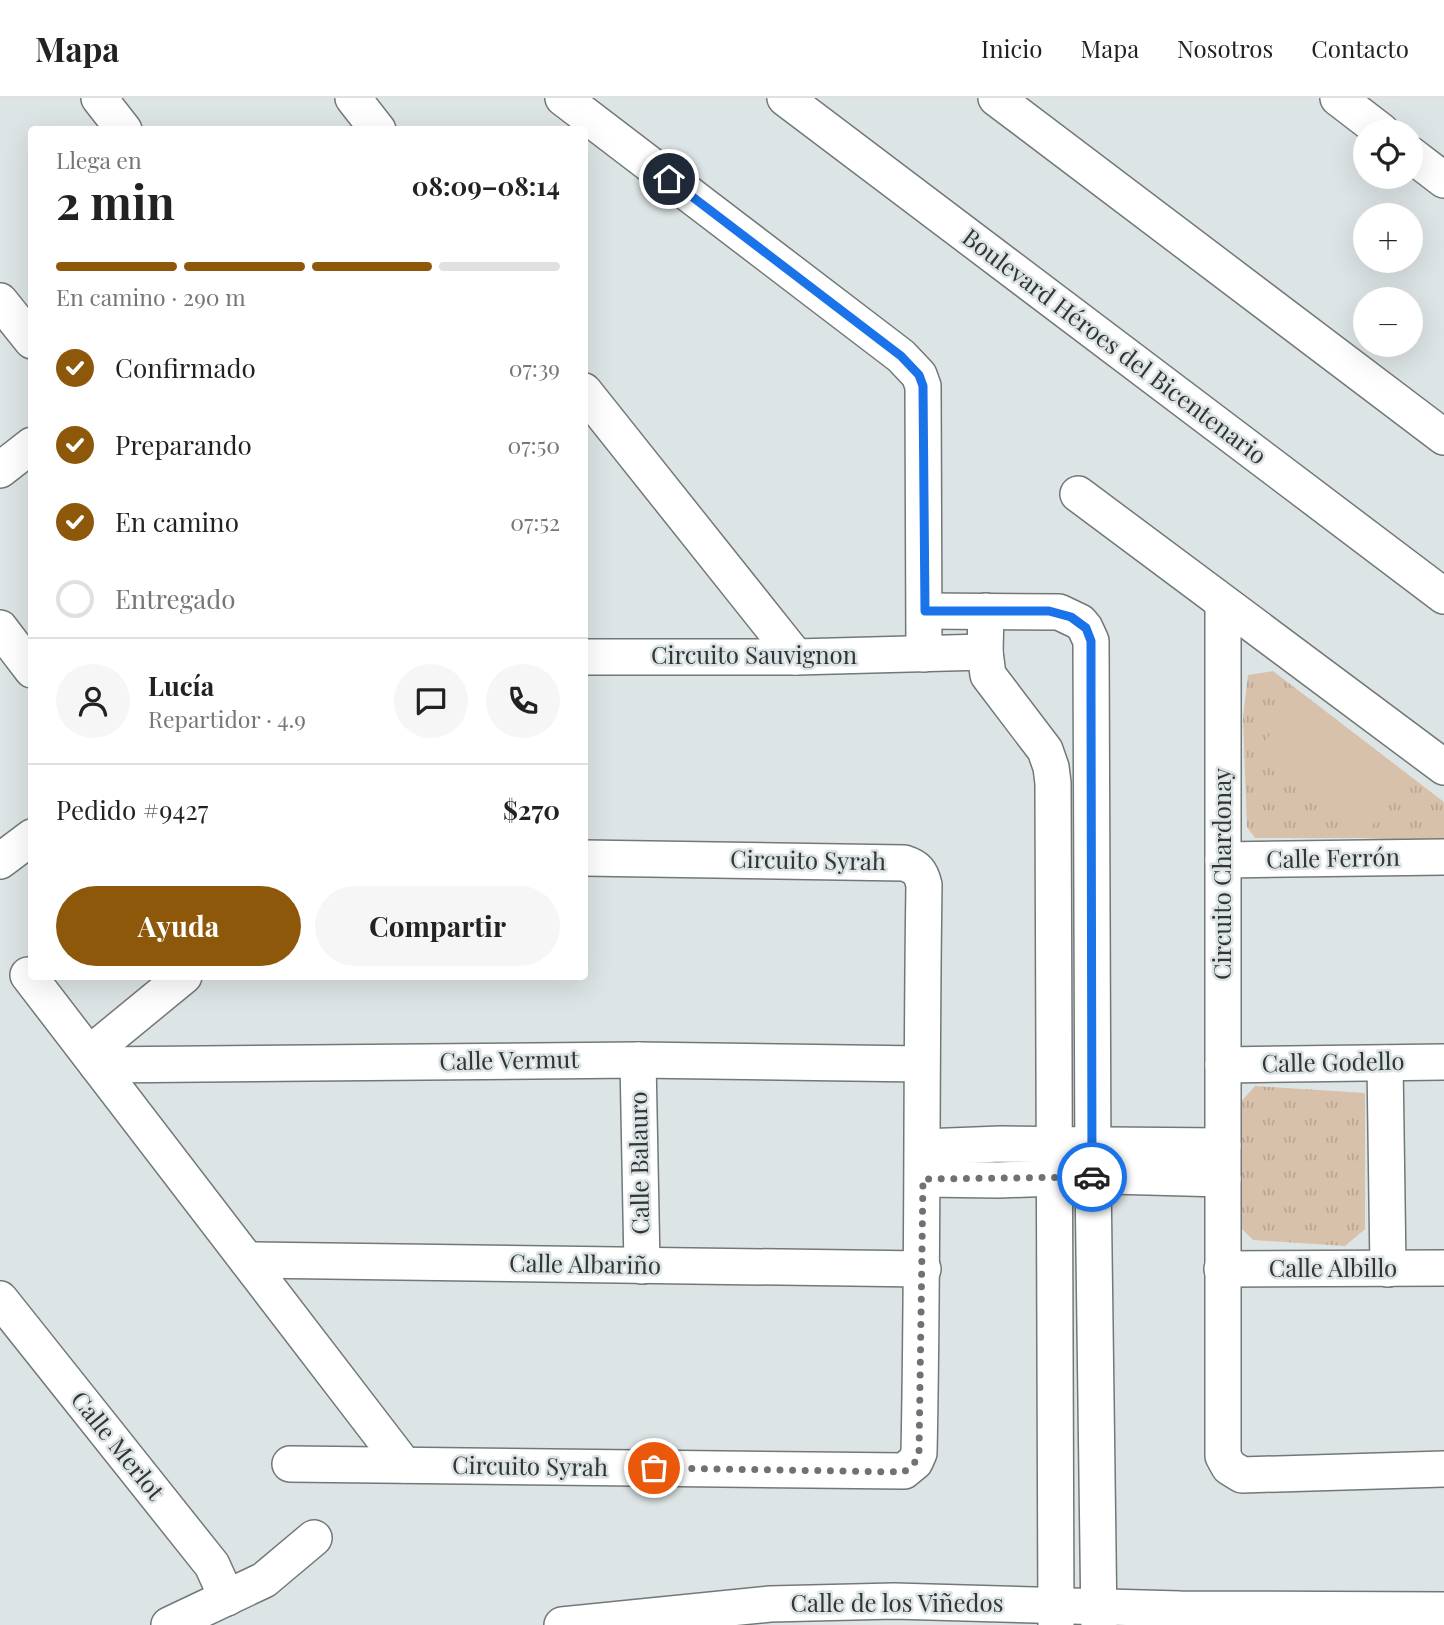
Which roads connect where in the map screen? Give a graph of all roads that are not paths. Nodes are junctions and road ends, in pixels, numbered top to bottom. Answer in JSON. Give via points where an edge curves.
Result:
{"nodes":[{"id":1,"x":99,"y":98,"type":"edge"},
{"id":2,"x":353,"y":98,"type":"edge"},
{"id":3,"x":563,"y":98,"type":"edge"},
{"id":4,"x":785,"y":98,"type":"edge"},
{"id":5,"x":996,"y":98,"type":"edge"},
{"id":6,"x":1338,"y":98,"type":"edge"},
{"id":7,"x":1365,"y":119,"type":"edge"},
{"id":8,"x":121,"y":126,"type":"edge"},
{"id":9,"x":375,"y":126,"type":"edge"},
{"id":10,"x":1423,"y":164,"type":"edge"},
{"id":11,"x":1443,"y":178,"type":"edge"},
{"id":12,"x":0,"y":301,"type":"edge"},
{"id":13,"x":28,"y":336,"type":"edge"},
{"id":14,"x":588,"y":396,"type":"edge"},
{"id":15,"x":1444,"y":437,"type":"edge"},
{"id":16,"x":28,"y":448,"type":"edge"},
{"id":17,"x":0,"y":470,"type":"edge"},
{"id":18,"x":1078,"y":494,"type":"dead end"},
{"id":19,"x":1444,"y":596,"type":"edge"},
{"id":20,"x":1223,"y":603,"type":"junction"},
{"id":21,"x":925,"y":611,"type":"junction"},
{"id":22,"x":986,"y":611,"type":"junction"},
{"id":23,"x":0,"y":628,"type":"edge"},
{"id":24,"x":985,"y":652,"type":"junction"},
{"id":25,"x":924,"y":654,"type":"junction"},
{"id":26,"x":588,"y":657,"type":"edge"},
{"id":27,"x":796,"y":657,"type":"junction"},
{"id":28,"x":28,"y":665,"type":"edge"},
{"id":29,"x":1444,"y":767,"type":"edge"},
{"id":30,"x":28,"y":840,"type":"edge"},
{"id":31,"x":1444,"y":857,"type":"edge"},
{"id":32,"x":588,"y":858,"type":"edge"},
{"id":33,"x":1223,"y":860,"type":"junction"},
{"id":34,"x":0,"y":861,"type":"edge"},
{"id":35,"x":32,"y":980,"type":"edge"},
{"id":36,"x":180,"y":980,"type":"edge"},
{"id":37,"x":93,"y":1060,"type":"junction"},
{"id":38,"x":638,"y":1060,"type":"junction"},
{"id":39,"x":1444,"y":1062,"type":"edge"},
{"id":40,"x":1385,"y":1063,"type":"junction"},
{"id":41,"x":921,"y":1064,"type":"junction"},
{"id":42,"x":1223,"y":1065,"type":"junction"},
{"id":43,"x":1055,"y":1144,"type":"junction"},
{"id":44,"x":1093,"y":1161,"type":"junction"},
{"id":45,"x":1223,"y":1162,"type":"junction"},
{"id":46,"x":923,"y":1163,"type":"junction"},
{"id":47,"x":1056,"y":1178,"type":"junction"},
{"id":48,"x":247,"y":1260,"type":"junction"},
{"id":49,"x":642,"y":1266,"type":"junction"},
{"id":50,"x":1444,"y":1268,"type":"edge"},
{"id":51,"x":923,"y":1269,"type":"junction"},
{"id":52,"x":1222,"y":1269,"type":"junction"},
{"id":53,"x":1388,"y":1269,"type":"junction"},
{"id":54,"x":0,"y":1299,"type":"edge"},
{"id":55,"x":290,"y":1464,"type":"dead end"},
{"id":56,"x":404,"y":1465,"type":"junction"},
{"id":57,"x":1444,"y":1469,"type":"edge"},
{"id":58,"x":314,"y":1538,"type":"dead end"},
{"id":59,"x":227,"y":1598,"type":"junction"},
{"id":60,"x":1444,"y":1610,"type":"edge"},
{"id":61,"x":1055,"y":1615,"type":"edge"},
{"id":62,"x":1099,"y":1616,"type":"edge"},
{"id":63,"x":169,"y":1625,"type":"edge"},
{"id":64,"x":562,"y":1625,"type":"edge"}],
"edges":[{"from":1,"to":8,"type":"street"},
{"from":2,"to":9,"type":"street"},
{"from":3,"to":21,"type":"street","via":[[901,356],[919,375],[923,386]]},
{"from":4,"to":19,"type":"street","name":"Boulevard Héroes del Bicentenario"},
{"from":5,"to":15,"type":"street"},
{"from":6,"to":7,"type":"street"},
{"from":10,"to":11,"type":"street"},
{"from":12,"to":13,"type":"street"},
{"from":14,"to":27,"type":"street"},
{"from":16,"to":17,"type":"street"},
{"from":18,"to":20,"type":"street"},
{"from":20,"to":29,"type":"street"},
{"from":20,"to":33,"type":"street","name":"Circuito Chardonay"},
{"from":21,"to":22,"type":"street"},
{"from":21,"to":25,"type":"street"},
{"from":22,"to":24,"type":"street"},
{"from":22,"to":44,"type":"street","via":[[1059,612],[1080,622],[1091,641]]},
{"from":23,"to":28,"type":"street"},
{"from":24,"to":25,"type":"street","name":"Circuito Sauvignon"},
{"from":24,"to":43,"type":"street","via":[[993,684],[1037,738],[1051,766]]},
{"from":25,"to":27,"type":"street","name":"Circuito Sauvignon"},
{"from":26,"to":27,"type":"street","name":"Circuito Sauvignon"},
{"from":30,"to":34,"type":"street"},
{"from":31,"to":33,"type":"street","name":"Calle Ferrón"},
{"from":32,"to":41,"type":"street","name":"Circuito Syrah","via":[[914,866],[924,885]]},
{"from":33,"to":42,"type":"street","name":"Circuito Chardonay"},
{"from":35,"to":37,"type":"street"},
{"from":36,"to":37,"type":"street"},
{"from":37,"to":38,"type":"street","name":"Calle Vermut"},
{"from":37,"to":48,"type":"street"},
{"from":38,"to":41,"type":"street","name":"Calle Vermut"},
{"from":38,"to":49,"type":"street","name":"Calle Balauro"},
{"from":39,"to":40,"type":"street","name":"Calle Godello"},
{"from":40,"to":42,"type":"street","name":"Calle Godello"},
{"from":40,"to":53,"type":"street"},
{"from":41,"to":46,"type":"street","name":"Circuito Syrah"},
{"from":42,"to":45,"type":"street","name":"Circuito Chardonay"},
{"from":43,"to":44,"type":"street"},
{"from":43,"to":46,"type":"street"},
{"from":43,"to":47,"type":"street"},
{"from":44,"to":45,"type":"street"},
{"from":44,"to":47,"type":"street"},
{"from":44,"to":62,"type":"street"},
{"from":45,"to":52,"type":"street","name":"Circuito Chardonay"},
{"from":46,"to":47,"type":"street"},
{"from":46,"to":51,"type":"street","name":"Circuito Syrah"},
{"from":47,"to":61,"type":"street"},
{"from":48,"to":49,"type":"street","name":"Calle Albariño"},
{"from":48,"to":56,"type":"street"},
{"from":49,"to":51,"type":"street","name":"Calle Albariño"},
{"from":50,"to":53,"type":"street","name":"Calle Albillo"},
{"from":51,"to":56,"type":"street","name":"Circuito Syrah","via":[[919,1453],[904,1472]]},
{"from":52,"to":53,"type":"street","name":"Calle Albillo"},
{"from":52,"to":57,"type":"street","name":"Circuito Chardonay","via":[[1223,1455],[1229,1467],[1242,1475]]},
{"from":54,"to":59,"type":"street","name":"Calle Merlot","via":[[212,1565]]},
{"from":55,"to":56,"type":"street","name":"Circuito Syrah"},
{"from":58,"to":59,"type":"street","via":[[264,1580]]},
{"from":59,"to":63,"type":"street"},
{"from":60,"to":62,"type":"street","name":"Calle de los Viñedos"},
{"from":61,"to":62,"type":"street","name":"Calle de los Viñedos"},
{"from":61,"to":64,"type":"street","name":"Calle de los Viñedos","via":[[894,1601],[770,1604]]}]}
